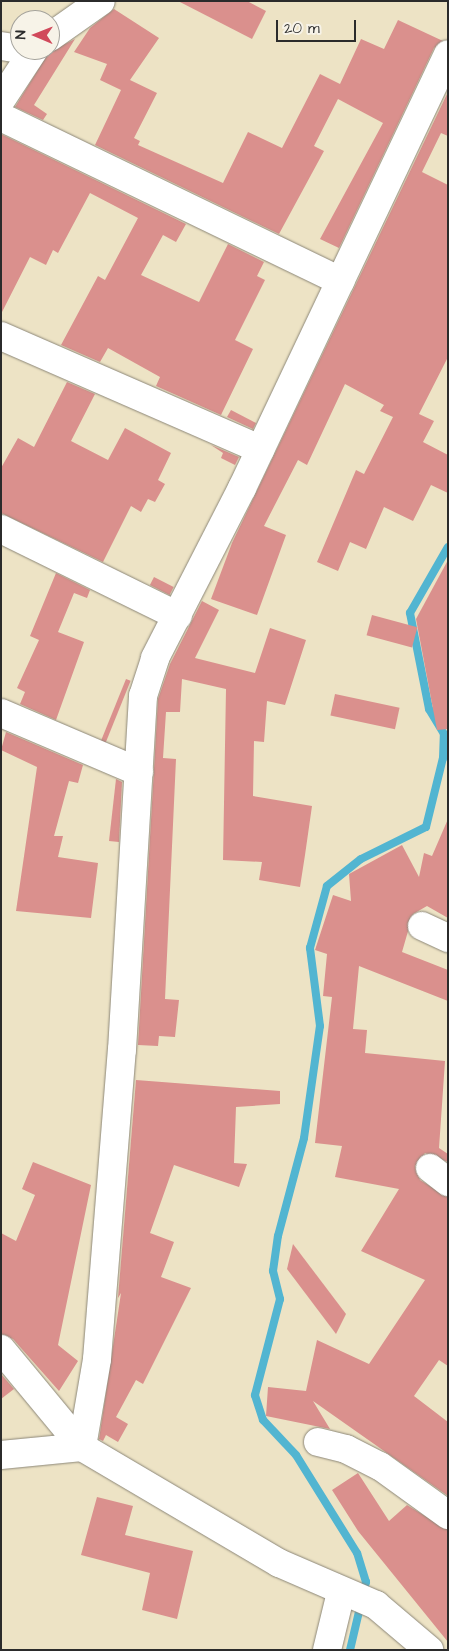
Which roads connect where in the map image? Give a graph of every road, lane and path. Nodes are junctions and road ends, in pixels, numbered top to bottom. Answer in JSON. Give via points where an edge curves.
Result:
{"nodes":[{"id":1,"x":101,"y":1,"type":"edge"},
{"id":2,"x":60,"y":28,"type":"edge"},
{"id":3,"x":448,"y":55,"type":"edge"},
{"id":4,"x":24,"y":60,"type":"edge"},
{"id":5,"x":1,"y":100,"type":"edge"},
{"id":6,"x":1,"y":117,"type":"edge"},
{"id":7,"x":340,"y":281,"type":"junction"},
{"id":8,"x":1,"y":336,"type":"edge"},
{"id":9,"x":260,"y":449,"type":"junction"},
{"id":10,"x":1,"y":529,"type":"edge"},
{"id":11,"x":178,"y":616,"type":"junction"},
{"id":12,"x":1,"y":713,"type":"edge"},
{"id":13,"x":138,"y":772,"type":"junction"},
{"id":14,"x":422,"y":926,"type":"dead end"},
{"id":15,"x":448,"y":938,"type":"edge"},
{"id":16,"x":1,"y":1349,"type":"edge"},
{"id":17,"x":318,"y":1442,"type":"dead end"},
{"id":18,"x":82,"y":1446,"type":"junction"},
{"id":19,"x":1,"y":1455,"type":"edge"},
{"id":20,"x":448,"y":1515,"type":"edge"},
{"id":21,"x":356,"y":1598,"type":"junction"},
{"id":22,"x":327,"y":1650,"type":"edge"},
{"id":23,"x":429,"y":1650,"type":"edge"}],
"edges":[{"from":1,"to":2,"type":"street"},
{"from":3,"to":7,"type":"street"},
{"from":4,"to":5,"type":"street"},
{"from":6,"to":7,"type":"street"},
{"from":7,"to":9,"type":"street"},
{"from":8,"to":9,"type":"street"},
{"from":9,"to":11,"type":"street"},
{"from":10,"to":11,"type":"street"},
{"from":11,"to":13,"type":"street","via":[[155,658],[143,696]]},
{"from":12,"to":13,"type":"street"},
{"from":13,"to":18,"type":"street","via":[[122,1050],[97,1359]]},
{"from":14,"to":15,"type":"street"},
{"from":16,"to":18,"type":"street"},
{"from":17,"to":20,"type":"street","via":[[346,1448],[380,1466]]},
{"from":18,"to":19,"type":"street"},
{"from":18,"to":21,"type":"street","via":[[278,1562]]},
{"from":21,"to":22,"type":"street"},
{"from":21,"to":23,"type":"street"}]}
